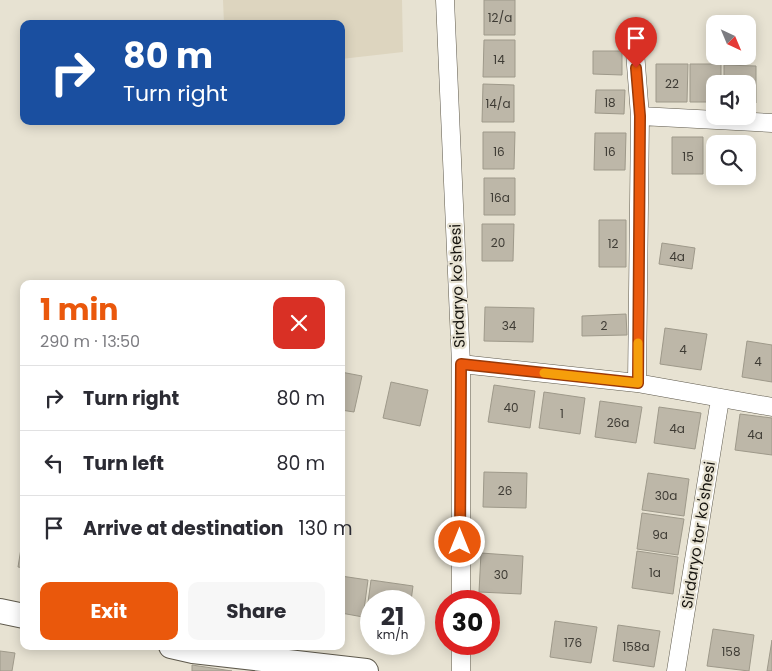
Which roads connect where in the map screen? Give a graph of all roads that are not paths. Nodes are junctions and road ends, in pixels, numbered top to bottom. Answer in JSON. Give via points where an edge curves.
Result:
{"nodes":[{"id":1,"x":445,"y":0,"type":"edge"},
{"id":2,"x":635,"y":52,"type":"dead end"},
{"id":3,"x":640,"y":116,"type":"junction"},
{"id":4,"x":772,"y":123,"type":"edge"},
{"id":5,"x":461,"y":364,"type":"junction"},
{"id":6,"x":638,"y":383,"type":"junction"},
{"id":7,"x":720,"y":399,"type":"junction"},
{"id":8,"x":772,"y":407,"type":"edge"},
{"id":9,"x":460,"y":590,"type":"edge"},
{"id":10,"x":0,"y":611,"type":"edge"},
{"id":11,"x":20,"y":615,"type":"edge"},
{"id":12,"x":189,"y":650,"type":"edge"},
{"id":13,"x":460,"y":655,"type":"edge"},
{"id":14,"x":366,"y":671,"type":"edge"},
{"id":15,"x":460,"y":671,"type":"edge"},
{"id":16,"x":676,"y":671,"type":"edge"}],
"edges":[{"from":1,"to":5,"type":"street","name":"Sirdaryo ko'shesi"},
{"from":2,"to":3,"type":"street"},
{"from":3,"to":4,"type":"street"},
{"from":3,"to":6,"type":"street"},
{"from":5,"to":6,"type":"street"},
{"from":5,"to":9,"type":"street","name":"Sirdaryo ko'shesi"},
{"from":6,"to":7,"type":"street"},
{"from":7,"to":8,"type":"street"},
{"from":7,"to":16,"type":"street","name":"Sirdaryo tor ko'shesi"},
{"from":10,"to":11,"type":"street"},
{"from":12,"to":14,"type":"street"},
{"from":13,"to":15,"type":"street"}]}
